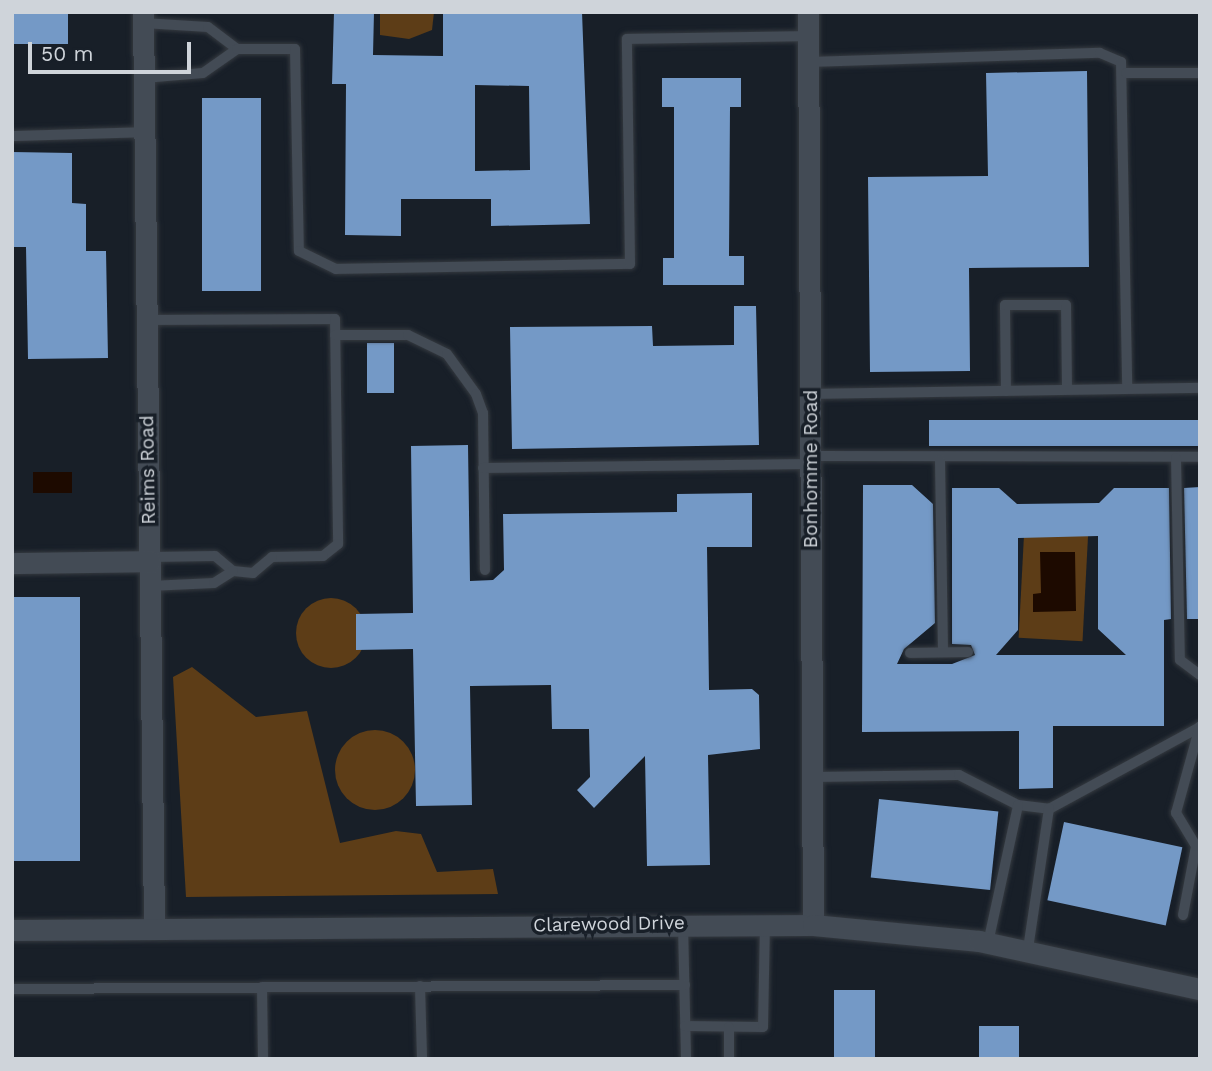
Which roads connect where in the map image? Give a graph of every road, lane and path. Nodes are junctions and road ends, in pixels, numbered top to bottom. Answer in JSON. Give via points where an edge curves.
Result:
{"nodes":[{"id":1,"x":808,"y":12,"type":"edge"},
{"id":2,"x":143,"y":17,"type":"edge"},
{"id":3,"x":808,"y":36,"type":"junction"},
{"id":4,"x":237,"y":49,"type":"junction"},
{"id":5,"x":809,"y":62,"type":"junction"},
{"id":6,"x":1126,"y":73,"type":"junction"},
{"id":7,"x":1200,"y":73,"type":"edge"},
{"id":8,"x":144,"y":78,"type":"junction"},
{"id":9,"x":145,"y":132,"type":"junction"},
{"id":10,"x":12,"y":136,"type":"edge"},
{"id":11,"x":147,"y":320,"type":"junction"},
{"id":12,"x":335,"y":335,"type":"junction"},
{"id":13,"x":1127,"y":388,"type":"junction"},
{"id":14,"x":1200,"y":388,"type":"edge"},
{"id":15,"x":1067,"y":389,"type":"junction"},
{"id":16,"x":1006,"y":391,"type":"junction"},
{"id":17,"x":811,"y":394,"type":"junction"},
{"id":18,"x":1200,"y":457,"type":"edge"},
{"id":19,"x":1176,"y":458,"type":"junction"},
{"id":20,"x":810,"y":460,"type":"junction"},
{"id":21,"x":940,"y":460,"type":"junction"},
{"id":22,"x":483,"y":468,"type":"junction"},
{"id":23,"x":149,"y":559,"type":"junction"},
{"id":24,"x":12,"y":563,"type":"edge"},
{"id":25,"x":485,"y":570,"type":"dead end"},
{"id":26,"x":233,"y":571,"type":"junction"},
{"id":27,"x":150,"y":586,"type":"junction"},
{"id":28,"x":943,"y":652,"type":"junction"},
{"id":29,"x":968,"y":652,"type":"dead end"},
{"id":30,"x":910,"y":653,"type":"dead end"},
{"id":31,"x":1200,"y":676,"type":"edge"},
{"id":32,"x":1200,"y":727,"type":"edge"},
{"id":33,"x":812,"y":777,"type":"junction"},
{"id":34,"x":1018,"y":805,"type":"junction"},
{"id":35,"x":1049,"y":809,"type":"junction"},
{"id":36,"x":1183,"y":915,"type":"dead end"},
{"id":37,"x":683,"y":922,"type":"junction"},
{"id":38,"x":765,"y":923,"type":"junction"},
{"id":39,"x":813,"y":925,"type":"junction"},
{"id":40,"x":154,"y":928,"type":"junction"},
{"id":41,"x":12,"y":930,"type":"edge"},
{"id":42,"x":988,"y":943,"type":"junction"},
{"id":43,"x":1028,"y":949,"type":"junction"},
{"id":44,"x":685,"y":985,"type":"junction"},
{"id":45,"x":420,"y":986,"type":"junction"},
{"id":46,"x":261,"y":988,"type":"junction"},
{"id":47,"x":12,"y":989,"type":"edge"},
{"id":48,"x":1200,"y":989,"type":"edge"},
{"id":49,"x":685,"y":1026,"type":"junction"},
{"id":50,"x":729,"y":1027,"type":"junction"},
{"id":51,"x":263,"y":1059,"type":"edge"},
{"id":52,"x":422,"y":1059,"type":"edge"},
{"id":53,"x":686,"y":1059,"type":"edge"},
{"id":54,"x":729,"y":1059,"type":"edge"}],
"edges":[{"from":1,"to":3,"type":"street","name":"Bonhomme Road"},
{"from":2,"to":4,"type":"lane","via":[[208,27]]},
{"from":2,"to":8,"type":"street","name":"Reims Road"},
{"from":3,"to":4,"type":"lane","via":[[627,38],[630,264],[336,270],[299,251],[295,49]]},
{"from":3,"to":5,"type":"street","name":"Bonhomme Road"},
{"from":4,"to":8,"type":"lane","via":[[202,73]]},
{"from":5,"to":6,"type":"lane","via":[[1100,53],[1113,55]]},
{"from":5,"to":17,"type":"street","name":"Bonhomme Road"},
{"from":6,"to":7,"type":"lane"},
{"from":6,"to":13,"type":"lane"},
{"from":8,"to":9,"type":"street","name":"Reims Road"},
{"from":9,"to":10,"type":"lane"},
{"from":9,"to":11,"type":"street","name":"Reims Road"},
{"from":11,"to":12,"type":"lane","via":[[335,319]]},
{"from":11,"to":23,"type":"street","name":"Reims Road"},
{"from":12,"to":22,"type":"lane","via":[[408,334],[447,354],[483,413]]},
{"from":12,"to":26,"type":"lane","via":[[338,544],[323,556],[272,557],[253,573]]},
{"from":13,"to":14,"type":"lane"},
{"from":13,"to":15,"type":"lane"},
{"from":15,"to":16,"type":"lane"},
{"from":15,"to":16,"type":"lane","via":[[1066,304],[1005,304]]},
{"from":16,"to":17,"type":"lane"},
{"from":17,"to":20,"type":"street","name":"Bonhomme Road"},
{"from":18,"to":19,"type":"lane"},
{"from":19,"to":21,"type":"lane"},
{"from":19,"to":31,"type":"lane","via":[[1180,660]]},
{"from":20,"to":21,"type":"lane"},
{"from":20,"to":22,"type":"lane"},
{"from":20,"to":33,"type":"street","name":"Bonhomme Road"},
{"from":21,"to":28,"type":"lane"},
{"from":22,"to":25,"type":"lane"},
{"from":23,"to":24,"type":"street"},
{"from":23,"to":26,"type":"lane","via":[[215,556]]},
{"from":23,"to":27,"type":"street","name":"Reims Road"},
{"from":26,"to":27,"type":"lane","via":[[214,583]]},
{"from":27,"to":40,"type":"street","name":"Reims Road"},
{"from":28,"to":29,"type":"lane"},
{"from":28,"to":30,"type":"lane"},
{"from":32,"to":35,"type":"lane"},
{"from":32,"to":36,"type":"lane","via":[[1176,813],[1196,846]]},
{"from":33,"to":34,"type":"lane","via":[[959,775]]},
{"from":33,"to":39,"type":"street","name":"Bonhomme Road"},
{"from":34,"to":35,"type":"lane"},
{"from":34,"to":42,"type":"lane"},
{"from":35,"to":43,"type":"lane"},
{"from":37,"to":38,"type":"street","name":"Clarewood Drive"},
{"from":37,"to":40,"type":"street","name":"Clarewood Drive"},
{"from":37,"to":44,"type":"lane"},
{"from":38,"to":39,"type":"street","name":"Clarewood Drive"},
{"from":38,"to":50,"type":"lane","via":[[763,1027]]},
{"from":39,"to":42,"type":"street","name":"Clarewood Drive"},
{"from":40,"to":41,"type":"street","name":"Clarewood Drive"},
{"from":42,"to":43,"type":"street","name":"Clarewood Drive"},
{"from":43,"to":48,"type":"street","name":"Clarewood Drive"},
{"from":44,"to":45,"type":"lane"},
{"from":44,"to":49,"type":"lane"},
{"from":45,"to":46,"type":"lane"},
{"from":45,"to":52,"type":"lane"},
{"from":46,"to":47,"type":"lane"},
{"from":46,"to":51,"type":"lane"},
{"from":49,"to":50,"type":"lane"},
{"from":49,"to":53,"type":"lane"},
{"from":50,"to":54,"type":"lane"}]}
